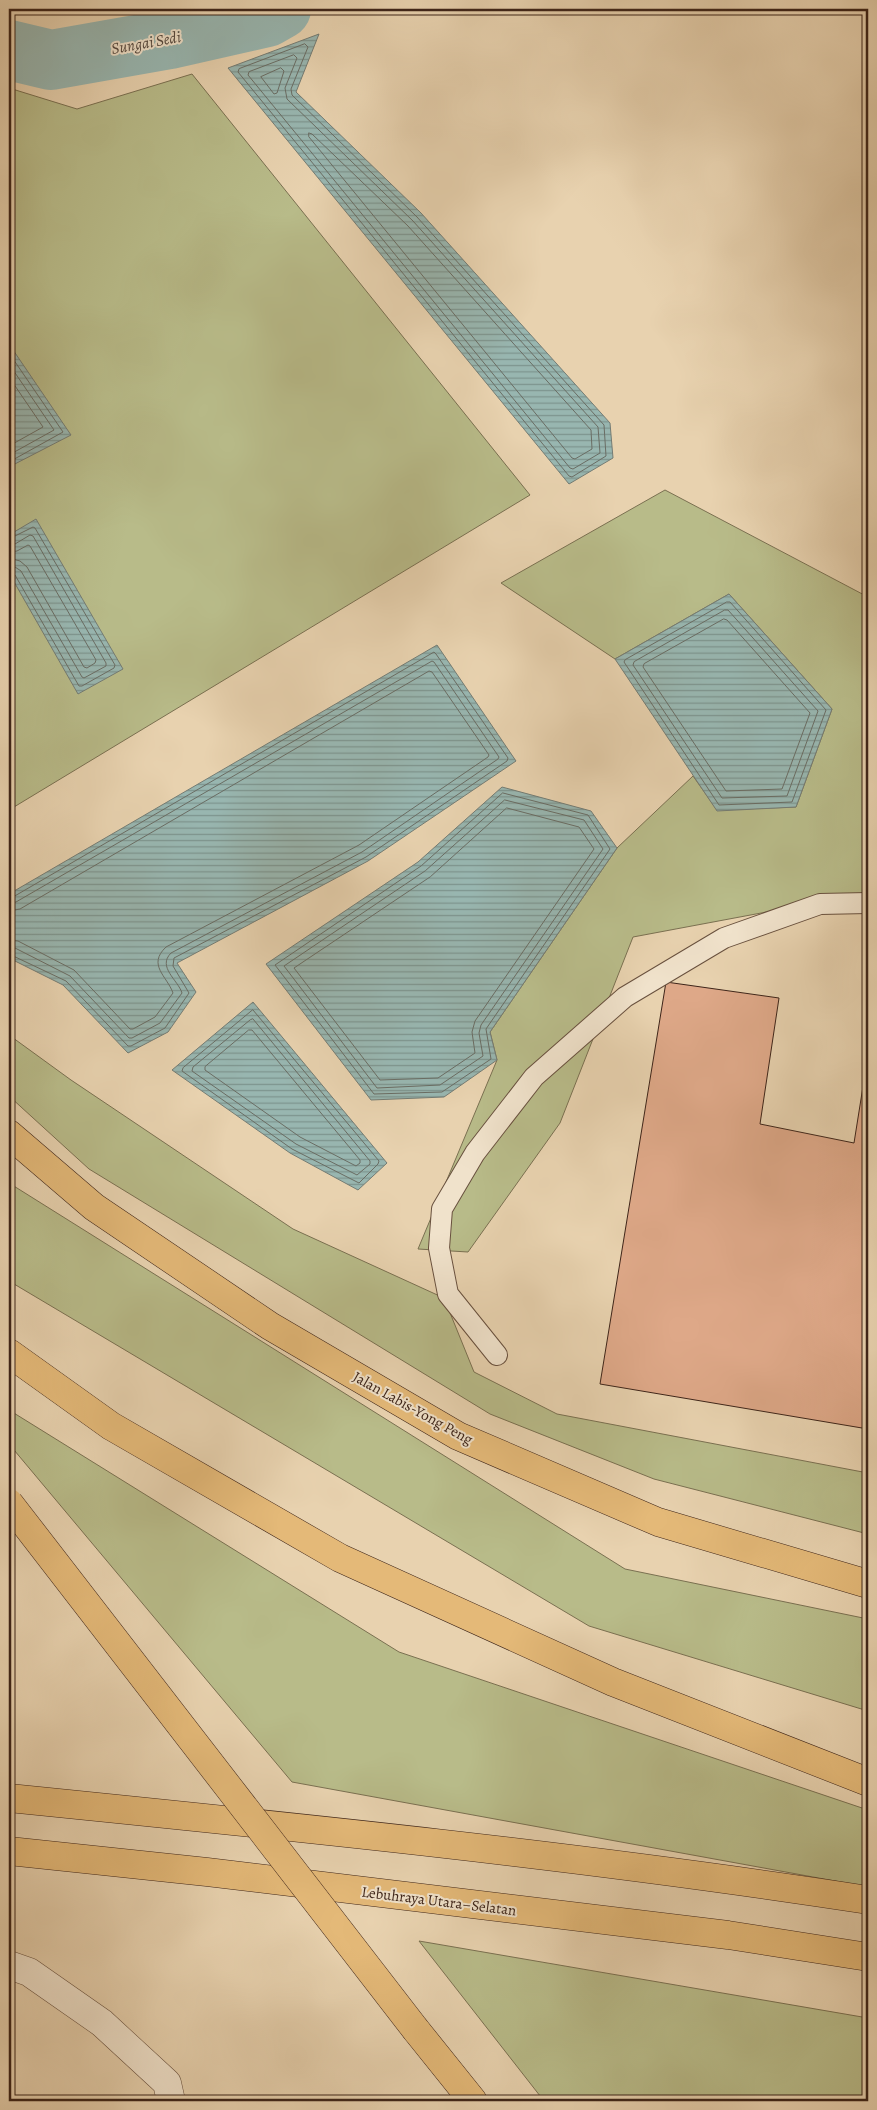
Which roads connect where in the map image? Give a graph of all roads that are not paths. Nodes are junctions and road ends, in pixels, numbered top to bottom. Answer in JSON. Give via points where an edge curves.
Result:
{"nodes":[{"id":1,"x":868,"y":903,"type":"edge"},
{"id":2,"x":9,"y":1134,"type":"edge"},
{"id":3,"x":9,"y":1353,"type":"edge"},
{"id":4,"x":497,"y":1355,"type":"dead end"},
{"id":5,"x":9,"y":1503,"type":"edge"},
{"id":6,"x":868,"y":1584,"type":"edge"},
{"id":7,"x":868,"y":1782,"type":"edge"},
{"id":8,"x":9,"y":1798,"type":"edge"},
{"id":9,"x":9,"y":1851,"type":"edge"},
{"id":10,"x":868,"y":1900,"type":"edge"},
{"id":11,"x":868,"y":1957,"type":"edge"},
{"id":12,"x":9,"y":1965,"type":"edge"},
{"id":13,"x":171,"y":2101,"type":"edge"},
{"id":14,"x":473,"y":2101,"type":"edge"}],
"edges":[{"from":1,"to":4,"type":"lane","via":[[820,904],[724,938],[625,997],[534,1077],[475,1153],[442,1209],[439,1248],[448,1294]]},
{"from":2,"to":6,"type":"main road","name":"Jalan Labis-Yong Peng","via":[[94,1207],[262,1321],[458,1436],[658,1522]]},
{"from":3,"to":7,"type":"main road","via":[[111,1426],[340,1558],[613,1682]]},
{"from":5,"to":14,"type":"main road","bridge":true},
{"from":8,"to":10,"type":"main road","via":[[379,1837],[739,1880]]},
{"from":9,"to":11,"type":"main road","name":"Lebuhraya Utara–Selatan","via":[[718,1934]]},
{"from":12,"to":13,"type":"street","via":[[28,1972],[102,2023],[167,2083]]}]}
